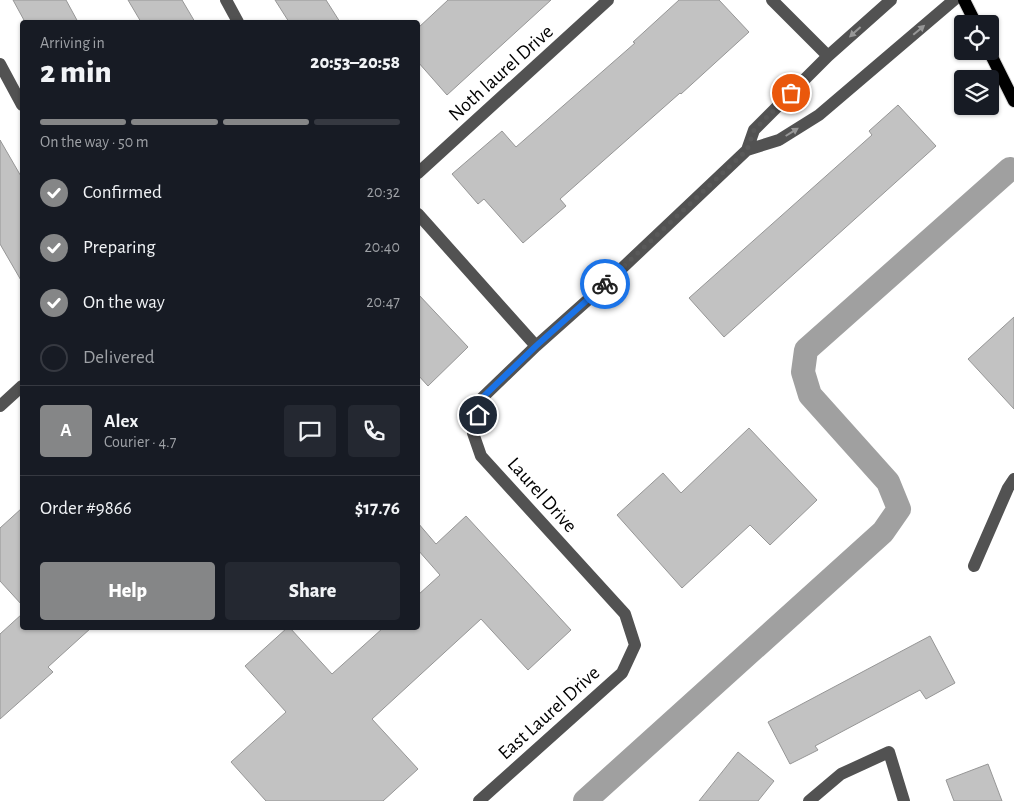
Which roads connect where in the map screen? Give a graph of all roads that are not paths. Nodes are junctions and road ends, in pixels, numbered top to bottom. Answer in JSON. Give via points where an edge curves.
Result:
{"nodes":[{"id":1,"x":226,"y":0,"type":"edge"},
{"id":2,"x":608,"y":0,"type":"edge"},
{"id":3,"x":772,"y":0,"type":"edge"},
{"id":4,"x":891,"y":0,"type":"edge"},
{"id":5,"x":954,"y":0,"type":"edge"},
{"id":6,"x":964,"y":0,"type":"edge"},
{"id":7,"x":972,"y":15,"type":"edge"},
{"id":8,"x":237,"y":20,"type":"edge"},
{"id":9,"x":828,"y":56,"type":"junction"},
{"id":10,"x":994,"y":60,"type":"edge"},
{"id":11,"x":0,"y":64,"type":"edge"},
{"id":12,"x":20,"y":101,"type":"edge"},
{"id":13,"x":1014,"y":101,"type":"edge"},
{"id":14,"x":747,"y":150,"type":"junction"},
{"id":15,"x":420,"y":171,"type":"edge"},
{"id":16,"x":420,"y":216,"type":"edge"},
{"id":17,"x":536,"y":346,"type":"junction"},
{"id":18,"x":20,"y":388,"type":"edge"},
{"id":19,"x":0,"y":406,"type":"edge"},
{"id":20,"x":1012,"y":484,"type":"edge"},
{"id":21,"x":974,"y":566,"type":"dead end"},
{"id":22,"x":635,"y":645,"type":"joint"},
{"id":23,"x":478,"y":801,"type":"edge"},
{"id":24,"x":809,"y":801,"type":"edge"},
{"id":25,"x":904,"y":801,"type":"edge"}],
"edges":[{"from":1,"to":8,"type":"street"},
{"from":2,"to":15,"type":"street","name":"Noth laurel Drive"},
{"from":3,"to":9,"type":"street"},
{"from":4,"to":9,"type":"street","name":"Laurel Drive","one_way":true},
{"from":14,"to":5,"type":"street","name":"Laurel Drive","one_way":true,"via":[[779,140],[819,115]]},
{"from":6,"to":7,"type":"main road"},
{"from":9,"to":14,"type":"street","name":"Laurel Drive","via":[[754,130]]},
{"from":10,"to":13,"type":"main road"},
{"from":11,"to":12,"type":"street"},
{"from":14,"to":17,"type":"street","name":"Laurel Drive"},
{"from":16,"to":17,"type":"street"},
{"from":17,"to":22,"type":"street","name":"Laurel Drive","via":[[482,398],[473,433],[481,456],[625,614]]},
{"from":18,"to":19,"type":"street"},
{"from":20,"to":21,"type":"street"},
{"from":22,"to":23,"type":"street","name":"East Laurel Drive","via":[[622,673]]},
{"from":24,"to":25,"type":"street","via":[[841,774],[889,752]]}]}
